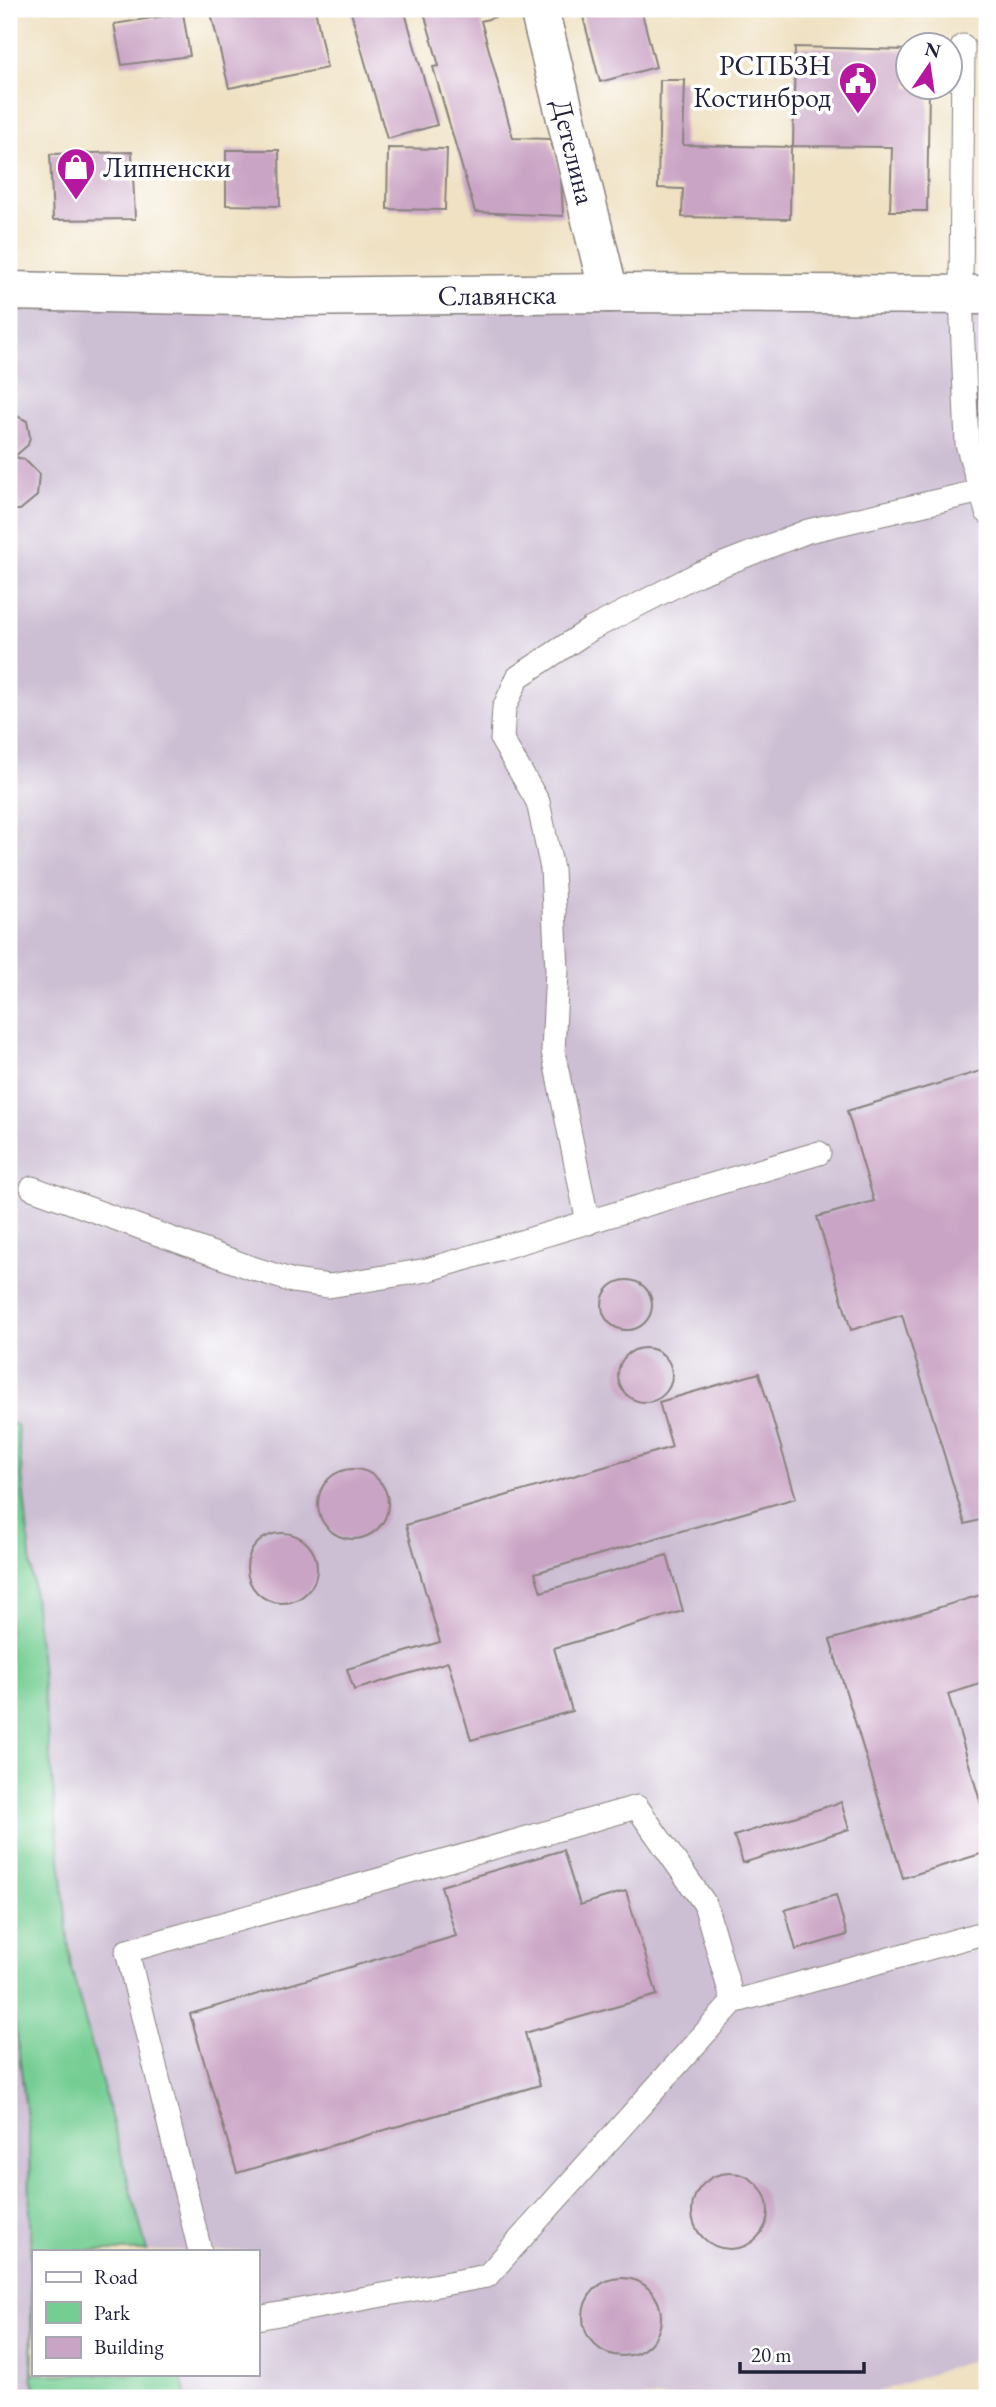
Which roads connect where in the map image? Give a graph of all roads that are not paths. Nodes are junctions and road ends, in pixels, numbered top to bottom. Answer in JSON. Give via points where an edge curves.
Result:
{"nodes":[{"id":1,"x":539,"y":9,"type":"edge"},
{"id":2,"x":964,"y":88,"type":"edge"},
{"id":3,"x":9,"y":291,"type":"edge"},
{"id":4,"x":609,"y":293,"type":"junction"},
{"id":5,"x":974,"y":295,"type":"edge"},
{"id":6,"x":977,"y":445,"type":"edge"},
{"id":7,"x":984,"y":501,"type":"edge"},
{"id":8,"x":819,"y":1153,"type":"dead end"},
{"id":9,"x":32,"y":1188,"type":"dead end"},
{"id":10,"x":588,"y":1223,"type":"junction"},
{"id":11,"x":987,"y":1932,"type":"edge"},
{"id":12,"x":733,"y":2002,"type":"junction"},
{"id":13,"x":200,"y":2250,"type":"edge"},
{"id":14,"x":259,"y":2318,"type":"edge"}],
"edges":[{"from":1,"to":4,"type":"street","name":"Детелина"},
{"from":2,"to":5,"type":"lane"},
{"from":3,"to":4,"type":"street","name":"Славянска","via":[[290,297]]},
{"from":4,"to":5,"type":"street","name":"Славянска"},
{"from":5,"to":6,"type":"lane"},
{"from":6,"to":7,"type":"lane"},
{"from":7,"to":10,"type":"lane","via":[[808,531],[698,574],[591,629],[518,677],[504,708],[502,740],[538,802],[552,869],[557,970],[554,1051]]},
{"from":8,"to":10,"type":"lane"},
{"from":9,"to":10,"type":"lane","via":[[252,1268],[329,1286],[427,1270]]},
{"from":11,"to":12,"type":"lane"},
{"from":12,"to":13,"type":"lane","via":[[705,1904],[637,1807],[127,1951]]},
{"from":12,"to":14,"type":"lane","via":[[487,2276]]}]}
